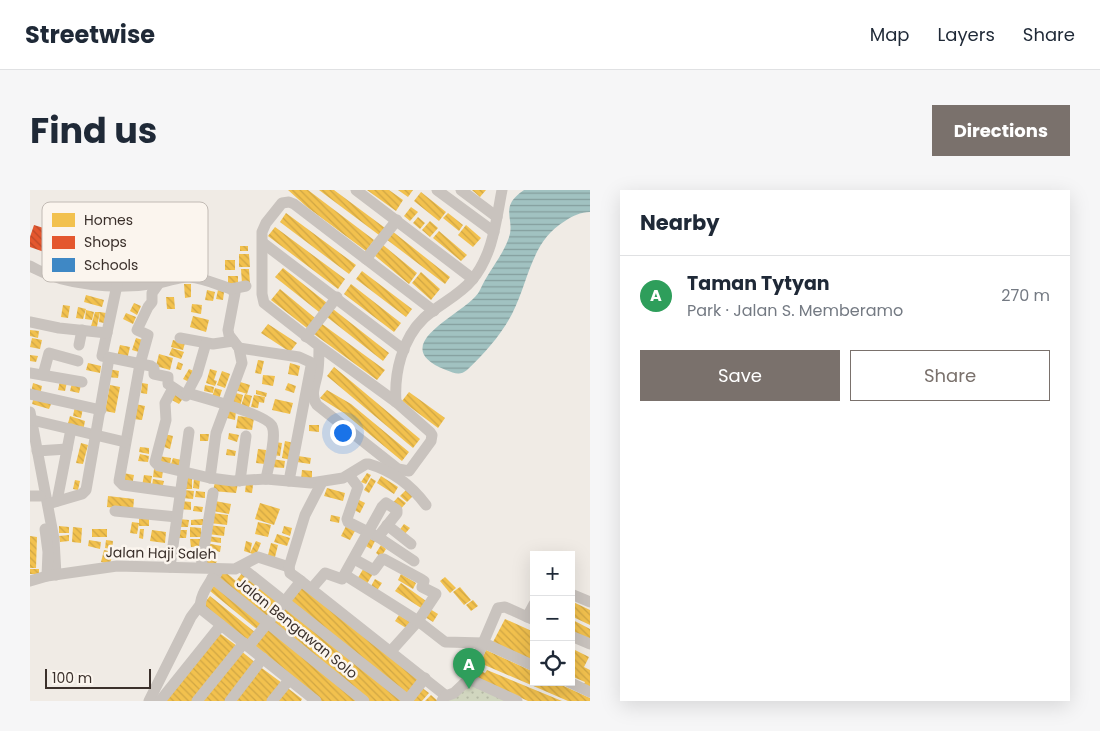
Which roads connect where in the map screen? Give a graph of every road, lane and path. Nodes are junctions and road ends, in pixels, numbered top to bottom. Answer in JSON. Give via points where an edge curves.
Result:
{"nodes":[{"id":1,"x":356,"y":190,"type":"edge"},
{"id":2,"x":437,"y":190,"type":"edge"},
{"id":3,"x":461,"y":190,"type":"edge"},
{"id":4,"x":502,"y":190,"type":"edge"},
{"id":5,"x":496,"y":217,"type":"junction"},
{"id":6,"x":397,"y":220,"type":"junction"},
{"id":7,"x":494,"y":232,"type":"junction"},
{"id":8,"x":263,"y":243,"type":"junction"},
{"id":9,"x":366,"y":259,"type":"junction"},
{"id":10,"x":30,"y":266,"type":"edge"},
{"id":11,"x":42,"y":272,"type":"edge"},
{"id":12,"x":473,"y":279,"type":"junction"},
{"id":13,"x":73,"y":282,"type":"edge"},
{"id":14,"x":164,"y":282,"type":"edge"},
{"id":15,"x":208,"y":282,"type":"edge"},
{"id":16,"x":159,"y":283,"type":"junction"},
{"id":17,"x":117,"y":285,"type":"junction"},
{"id":18,"x":246,"y":286,"type":"dead end"},
{"id":19,"x":231,"y":288,"type":"junction"},
{"id":20,"x":337,"y":297,"type":"junction"},
{"id":21,"x":434,"y":311,"type":"junction"},
{"id":22,"x":30,"y":322,"type":"edge"},
{"id":23,"x":59,"y":328,"type":"junction"},
{"id":24,"x":82,"y":330,"type":"junction"},
{"id":25,"x":107,"y":333,"type":"junction"},
{"id":26,"x":306,"y":337,"type":"junction"},
{"id":27,"x":180,"y":338,"type":"dead end"},
{"id":28,"x":56,"y":340,"type":"dead end"},
{"id":29,"x":206,"y":342,"type":"junction"},
{"id":30,"x":79,"y":345,"type":"dead end"},
{"id":31,"x":236,"y":345,"type":"junction"},
{"id":32,"x":319,"y":346,"type":"junction"},
{"id":33,"x":404,"y":350,"type":"junction"},
{"id":34,"x":109,"y":358,"type":"junction"},
{"id":35,"x":78,"y":361,"type":"dead end"},
{"id":36,"x":140,"y":364,"type":"junction"},
{"id":37,"x":30,"y":373,"type":"edge"},
{"id":38,"x":43,"y":375,"type":"junction"},
{"id":39,"x":82,"y":382,"type":"dead end"},
{"id":40,"x":173,"y":388,"type":"junction"},
{"id":41,"x":187,"y":393,"type":"junction"},
{"id":42,"x":30,"y":394,"type":"edge"},
{"id":43,"x":396,"y":402,"type":"junction"},
{"id":44,"x":225,"y":405,"type":"junction"},
{"id":45,"x":101,"y":410,"type":"junction"},
{"id":46,"x":31,"y":416,"type":"edge"},
{"id":47,"x":71,"y":429,"type":"junction"},
{"id":48,"x":189,"y":432,"type":"dead end"},
{"id":49,"x":97,"y":436,"type":"junction"},
{"id":50,"x":246,"y":436,"type":"dead end"},
{"id":51,"x":125,"y":442,"type":"junction"},
{"id":52,"x":34,"y":446,"type":"edge"},
{"id":53,"x":67,"y":449,"type":"junction"},
{"id":54,"x":184,"y":471,"type":"junction"},
{"id":55,"x":349,"y":475,"type":"junction"},
{"id":56,"x":210,"y":478,"type":"junction"},
{"id":57,"x":266,"y":479,"type":"junction"},
{"id":58,"x":240,"y":481,"type":"junction"},
{"id":59,"x":289,"y":481,"type":"junction"},
{"id":60,"x":322,"y":482,"type":"junction"},
{"id":61,"x":181,"y":493,"type":"junction"},
{"id":62,"x":213,"y":493,"type":"dead end"},
{"id":63,"x":44,"y":500,"type":"edge"},
{"id":64,"x":426,"y":505,"type":"dead end"},
{"id":65,"x":115,"y":512,"type":"dead end"},
{"id":66,"x":177,"y":517,"type":"junction"},
{"id":67,"x":387,"y":525,"type":"junction"},
{"id":68,"x":373,"y":534,"type":"junction"},
{"id":69,"x":411,"y":544,"type":"dead end"},
{"id":70,"x":354,"y":559,"type":"junction"},
{"id":71,"x":414,"y":561,"type":"dead end"},
{"id":72,"x":170,"y":566,"type":"junction"},
{"id":73,"x":289,"y":566,"type":"junction"},
{"id":74,"x":201,"y":567,"type":"junction"},
{"id":75,"x":241,"y":567,"type":"junction"},
{"id":76,"x":220,"y":568,"type":"junction"},
{"id":77,"x":345,"y":575,"type":"junction"},
{"id":78,"x":52,"y":576,"type":"junction"},
{"id":79,"x":212,"y":578,"type":"junction"},
{"id":80,"x":30,"y":581,"type":"edge"},
{"id":81,"x":301,"y":581,"type":"junction"},
{"id":82,"x":312,"y":588,"type":"junction"},
{"id":83,"x":575,"y":596,"type":"edge"},
{"id":84,"x":284,"y":601,"type":"junction"},
{"id":85,"x":590,"y":602,"type":"edge"},
{"id":86,"x":200,"y":605,"type":"junction"},
{"id":87,"x":530,"y":618,"type":"edge"},
{"id":88,"x":418,"y":621,"type":"junction"},
{"id":89,"x":267,"y":622,"type":"junction"},
{"id":90,"x":220,"y":624,"type":"junction"},
{"id":91,"x":575,"y":638,"type":"edge"},
{"id":92,"x":484,"y":644,"type":"junction"},
{"id":93,"x":590,"y":644,"type":"edge"},
{"id":94,"x":247,"y":645,"type":"junction"},
{"id":95,"x":391,"y":652,"type":"junction"},
{"id":96,"x":263,"y":658,"type":"junction"},
{"id":97,"x":530,"y":664,"type":"edge"},
{"id":98,"x":425,"y":678,"type":"junction"},
{"id":99,"x":290,"y":680,"type":"junction"},
{"id":100,"x":467,"y":681,"type":"junction"},
{"id":101,"x":575,"y":685,"type":"edge"},
{"id":102,"x":590,"y":692,"type":"edge"},
{"id":103,"x":447,"y":697,"type":"edge"},
{"id":104,"x":310,"y":699,"type":"edge"},
{"id":105,"x":407,"y":700,"type":"edge"},
{"id":106,"x":149,"y":701,"type":"edge"},
{"id":107,"x":160,"y":701,"type":"edge"},
{"id":108,"x":197,"y":701,"type":"edge"},
{"id":109,"x":230,"y":701,"type":"edge"},
{"id":110,"x":272,"y":701,"type":"edge"},
{"id":111,"x":364,"y":701,"type":"edge"},
{"id":112,"x":516,"y":701,"type":"edge"}],
"edges":[{"from":1,"to":6,"type":"street"},
{"from":2,"to":7,"type":"street"},
{"from":3,"to":5,"type":"street"},
{"from":4,"to":5,"type":"street"},
{"from":5,"to":7,"type":"street"},
{"from":6,"to":9,"type":"street"},
{"from":6,"to":12,"type":"street"},
{"from":7,"to":12,"type":"street"},
{"from":8,"to":9,"type":"street","via":[[262,232],[266,223],[282,203],[289,202]]},
{"from":8,"to":20,"type":"street"},
{"from":8,"to":26,"type":"street","via":[[264,303]]},
{"from":9,"to":21,"type":"street"},
{"from":10,"to":11,"type":"street"},
{"from":12,"to":21,"type":"street"},
{"from":13,"to":17,"type":"street"},
{"from":14,"to":16,"type":"street"},
{"from":15,"to":19,"type":"street"},
{"from":16,"to":17,"type":"street"},
{"from":16,"to":36,"type":"street","via":[[137,330],[148,335]]},
{"from":17,"to":25,"type":"street"},
{"from":18,"to":19,"type":"street"},
{"from":19,"to":31,"type":"street","via":[[236,295],[228,330]]},
{"from":20,"to":26,"type":"street"},
{"from":20,"to":33,"type":"street"},
{"from":21,"to":33,"type":"street","via":[[420,323]]},
{"from":22,"to":23,"type":"street"},
{"from":23,"to":24,"type":"street"},
{"from":23,"to":28,"type":"street"},
{"from":24,"to":25,"type":"street"},
{"from":24,"to":30,"type":"street"},
{"from":25,"to":34,"type":"street","via":[[102,356]]},
{"from":26,"to":32,"type":"street"},
{"from":27,"to":29,"type":"street"},
{"from":29,"to":31,"type":"street"},
{"from":29,"to":41,"type":"street","via":[[198,374]]},
{"from":31,"to":44,"type":"street","via":[[242,357],[241,366]]},
{"from":31,"to":59,"type":"street","via":[[310,362]]},
{"from":32,"to":43,"type":"street"},
{"from":32,"to":43,"type":"street","via":[[313,390],[317,405],[398,469],[406,471],[412,469],[432,441],[432,435]]},
{"from":33,"to":43,"type":"street","via":[[396,380]]},
{"from":34,"to":36,"type":"street"},
{"from":34,"to":45,"type":"street"},
{"from":35,"to":38,"type":"street","via":[[49,353]]},
{"from":36,"to":40,"type":"street","via":[[154,368],[154,374],[168,377],[168,384]]},
{"from":36,"to":51,"type":"street"},
{"from":37,"to":38,"type":"street"},
{"from":38,"to":39,"type":"street"},
{"from":40,"to":41,"type":"street","via":[[186,396]]},
{"from":40,"to":54,"type":"street","via":[[165,403],[166,420],[155,462],[159,466]]},
{"from":41,"to":44,"type":"street"},
{"from":42,"to":45,"type":"street"},
{"from":44,"to":56,"type":"street","via":[[216,433]]},
{"from":44,"to":57,"type":"street","via":[[265,418],[272,425],[274,434]]},
{"from":45,"to":49,"type":"street"},
{"from":46,"to":47,"type":"street"},
{"from":46,"to":52,"type":"street"},
{"from":47,"to":49,"type":"street"},
{"from":47,"to":53,"type":"street"},
{"from":48,"to":54,"type":"street"},
{"from":49,"to":51,"type":"street"},
{"from":49,"to":63,"type":"street","via":[[86,490],[82,494]]},
{"from":50,"to":58,"type":"street"},
{"from":51,"to":61,"type":"street","via":[[120,483]]},
{"from":52,"to":53,"type":"street"},
{"from":52,"to":63,"type":"street"},
{"from":53,"to":63,"type":"street"},
{"from":54,"to":56,"type":"street"},
{"from":54,"to":61,"type":"street"},
{"from":55,"to":60,"type":"street"},
{"from":55,"to":64,"type":"street","via":[[366,464],[372,465],[404,481]]},
{"from":55,"to":68,"type":"street","via":[[358,487],[348,520]]},
{"from":56,"to":58,"type":"street"},
{"from":57,"to":58,"type":"street"},
{"from":57,"to":59,"type":"street"},
{"from":59,"to":60,"type":"street"},
{"from":60,"to":73,"type":"street","via":[[306,515]]},
{"from":61,"to":66,"type":"street"},
{"from":62,"to":74,"type":"street"},
{"from":63,"to":78,"type":"street","via":[[56,550]]},
{"from":65,"to":66,"type":"street"},
{"from":66,"to":72,"type":"street"},
{"from":67,"to":68,"type":"street"},
{"from":67,"to":68,"type":"street","via":[[397,511],[386,503]]},
{"from":67,"to":69,"type":"street"},
{"from":68,"to":70,"type":"street"},
{"from":68,"to":71,"type":"street"},
{"from":70,"to":77,"type":"street"},
{"from":70,"to":88,"type":"street","via":[[374,570],[384,559],[423,580],[422,587],[436,595]]},
{"from":72,"to":74,"type":"street","name":"Jalan Haji Saleh"},
{"from":72,"to":78,"type":"street","name":"Jalan Haji Saleh","via":[[117,566]]},
{"from":73,"to":75,"type":"street","name":"Jalan Haji Saleh","via":[[258,557]]},
{"from":73,"to":81,"type":"street","via":[[290,573]]},
{"from":74,"to":76,"type":"street","name":"Jalan Haji Saleh"},
{"from":75,"to":76,"type":"street","name":"Jalan Haji Saleh"},
{"from":75,"to":84,"type":"street"},
{"from":76,"to":79,"type":"street"},
{"from":77,"to":82,"type":"street","via":[[341,580],[323,574]]},
{"from":77,"to":88,"type":"street"},
{"from":78,"to":80,"type":"street","name":"Jalan Haji Saleh"},
{"from":79,"to":86,"type":"street"},
{"from":79,"to":89,"type":"street","name":"Jalan Bengawan Solo"},
{"from":81,"to":82,"type":"street"},
{"from":81,"to":84,"type":"street"},
{"from":82,"to":95,"type":"street"},
{"from":83,"to":85,"type":"street"},
{"from":84,"to":89,"type":"street"},
{"from":84,"to":105,"type":"street"},
{"from":86,"to":90,"type":"street","via":[[200,609]]},
{"from":86,"to":106,"type":"street"},
{"from":87,"to":92,"type":"street","via":[[500,607]]},
{"from":88,"to":92,"type":"street","via":[[445,642]]},
{"from":88,"to":95,"type":"street"},
{"from":89,"to":94,"type":"street"},
{"from":89,"to":111,"type":"street","name":"Jalan Bengawan Solo"},
{"from":90,"to":94,"type":"street"},
{"from":90,"to":107,"type":"street"},
{"from":91,"to":93,"type":"street"},
{"from":92,"to":97,"type":"street"},
{"from":92,"to":100,"type":"street"},
{"from":94,"to":96,"type":"street"},
{"from":94,"to":108,"type":"street"},
{"from":95,"to":98,"type":"street"},
{"from":96,"to":99,"type":"street"},
{"from":96,"to":109,"type":"street"},
{"from":98,"to":103,"type":"street"},
{"from":98,"to":105,"type":"street"},
{"from":99,"to":104,"type":"street"},
{"from":99,"to":110,"type":"street"},
{"from":100,"to":103,"type":"street"},
{"from":100,"to":112,"type":"street"},
{"from":101,"to":102,"type":"street"}]}
